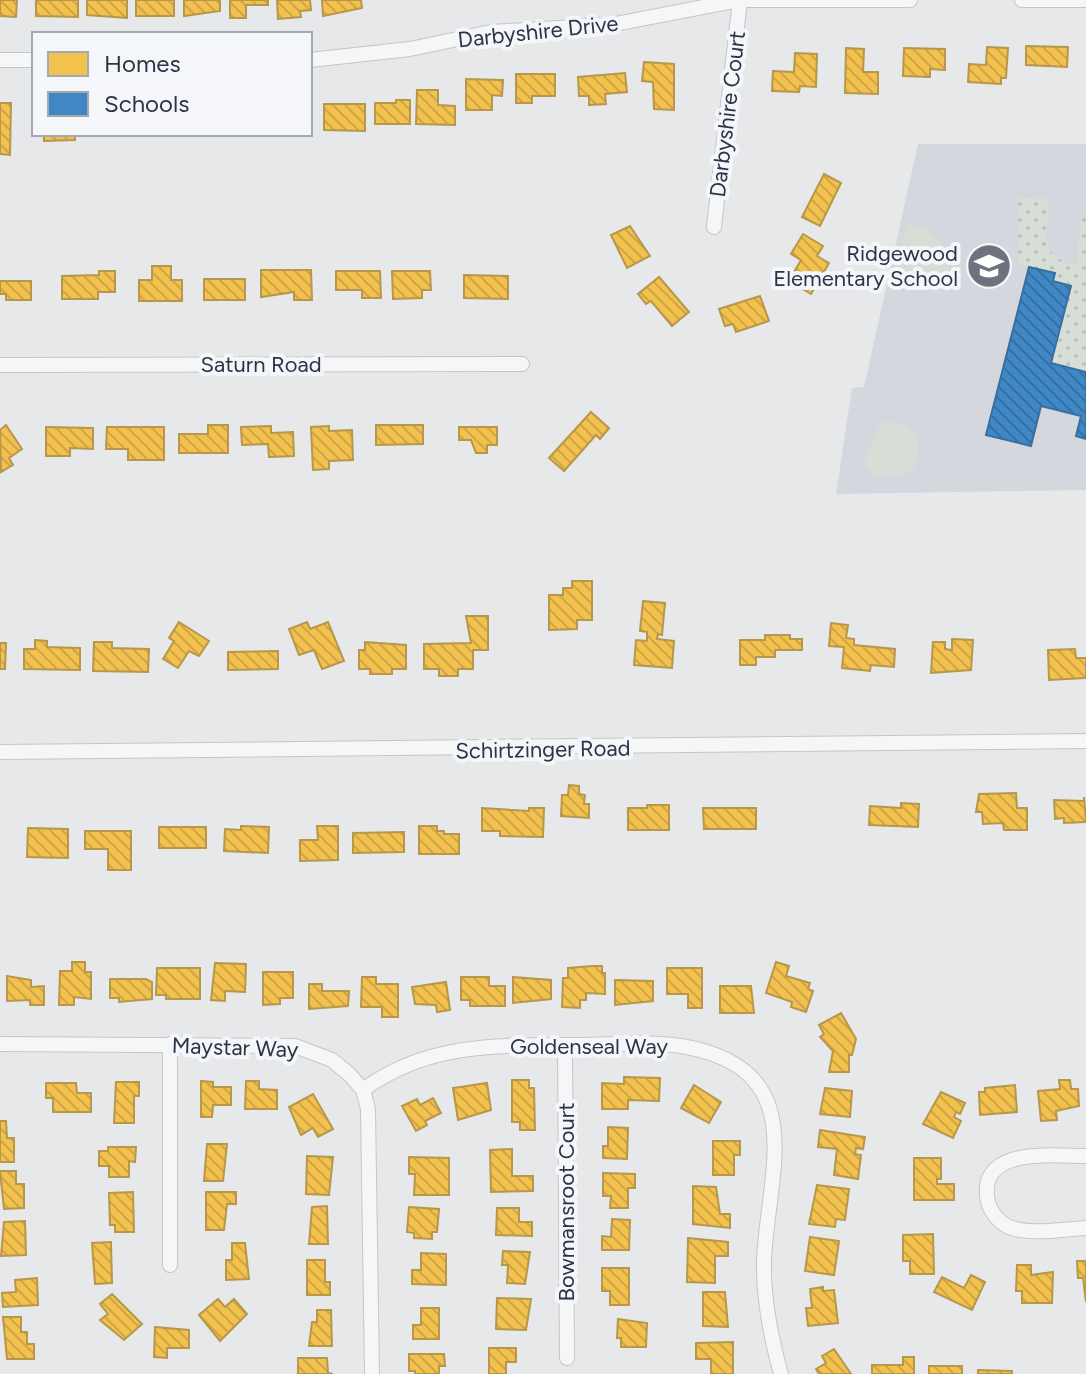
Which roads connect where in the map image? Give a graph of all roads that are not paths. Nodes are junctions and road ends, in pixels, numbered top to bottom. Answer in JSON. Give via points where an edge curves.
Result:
{"nodes":[{"id":1,"x":740,"y":0,"type":"edge"},
{"id":2,"x":910,"y":0,"type":"edge"},
{"id":3,"x":1022,"y":0,"type":"edge"},
{"id":4,"x":1086,"y":0,"type":"edge"},
{"id":5,"x":0,"y":60,"type":"edge"},
{"id":6,"x":32,"y":60,"type":"edge"},
{"id":7,"x":312,"y":60,"type":"edge"},
{"id":8,"x":714,"y":227,"type":"dead end"},
{"id":9,"x":522,"y":364,"type":"dead end"},
{"id":10,"x":0,"y":365,"type":"edge"},
{"id":11,"x":1086,"y":741,"type":"edge"},
{"id":12,"x":0,"y":752,"type":"edge"},
{"id":13,"x":0,"y":1044,"type":"edge"},
{"id":14,"x":170,"y":1044,"type":"junction"},
{"id":15,"x":565,"y":1045,"type":"junction"},
{"id":16,"x":363,"y":1090,"type":"junction"},
{"id":17,"x":1086,"y":1156,"type":"edge"},
{"id":18,"x":1086,"y":1228,"type":"edge"},
{"id":19,"x":170,"y":1265,"type":"dead end"},
{"id":20,"x":567,"y":1358,"type":"dead end"},
{"id":21,"x":372,"y":1374,"type":"edge"},
{"id":22,"x":781,"y":1374,"type":"edge"}],
"edges":[{"from":1,"to":2,"type":"street","name":"Darbyshire Drive"},
{"from":1,"to":7,"type":"street","name":"Darbyshire Drive","via":[[610,25],[491,32],[410,49]]},
{"from":1,"to":8,"type":"street","name":"Darbyshire Court"},
{"from":3,"to":4,"type":"street"},
{"from":5,"to":6,"type":"street"},
{"from":9,"to":10,"type":"street","name":"Saturn Road"},
{"from":11,"to":12,"type":"street","name":"Schirtzinger Road"},
{"from":13,"to":14,"type":"street","name":"Maystar Way"},
{"from":14,"to":16,"type":"street","name":"Maystar Way","via":[[295,1046],[332,1060]]},
{"from":14,"to":19,"type":"street"},
{"from":15,"to":16,"type":"street","name":"Goldenseal Way","via":[[466,1047],[417,1060]]},
{"from":15,"to":20,"type":"street","name":"Bowmansroot Court"},
{"from":15,"to":22,"type":"street","name":"Goldenseal Way","via":[[661,1045],[700,1051],[740,1067],[763,1094],[777,1141],[764,1260],[766,1301]]},
{"from":16,"to":21,"type":"street","via":[[371,1134]]},
{"from":17,"to":18,"type":"street","via":[[1026,1157],[1000,1164],[987,1187],[988,1205],[1012,1228]]}]}
